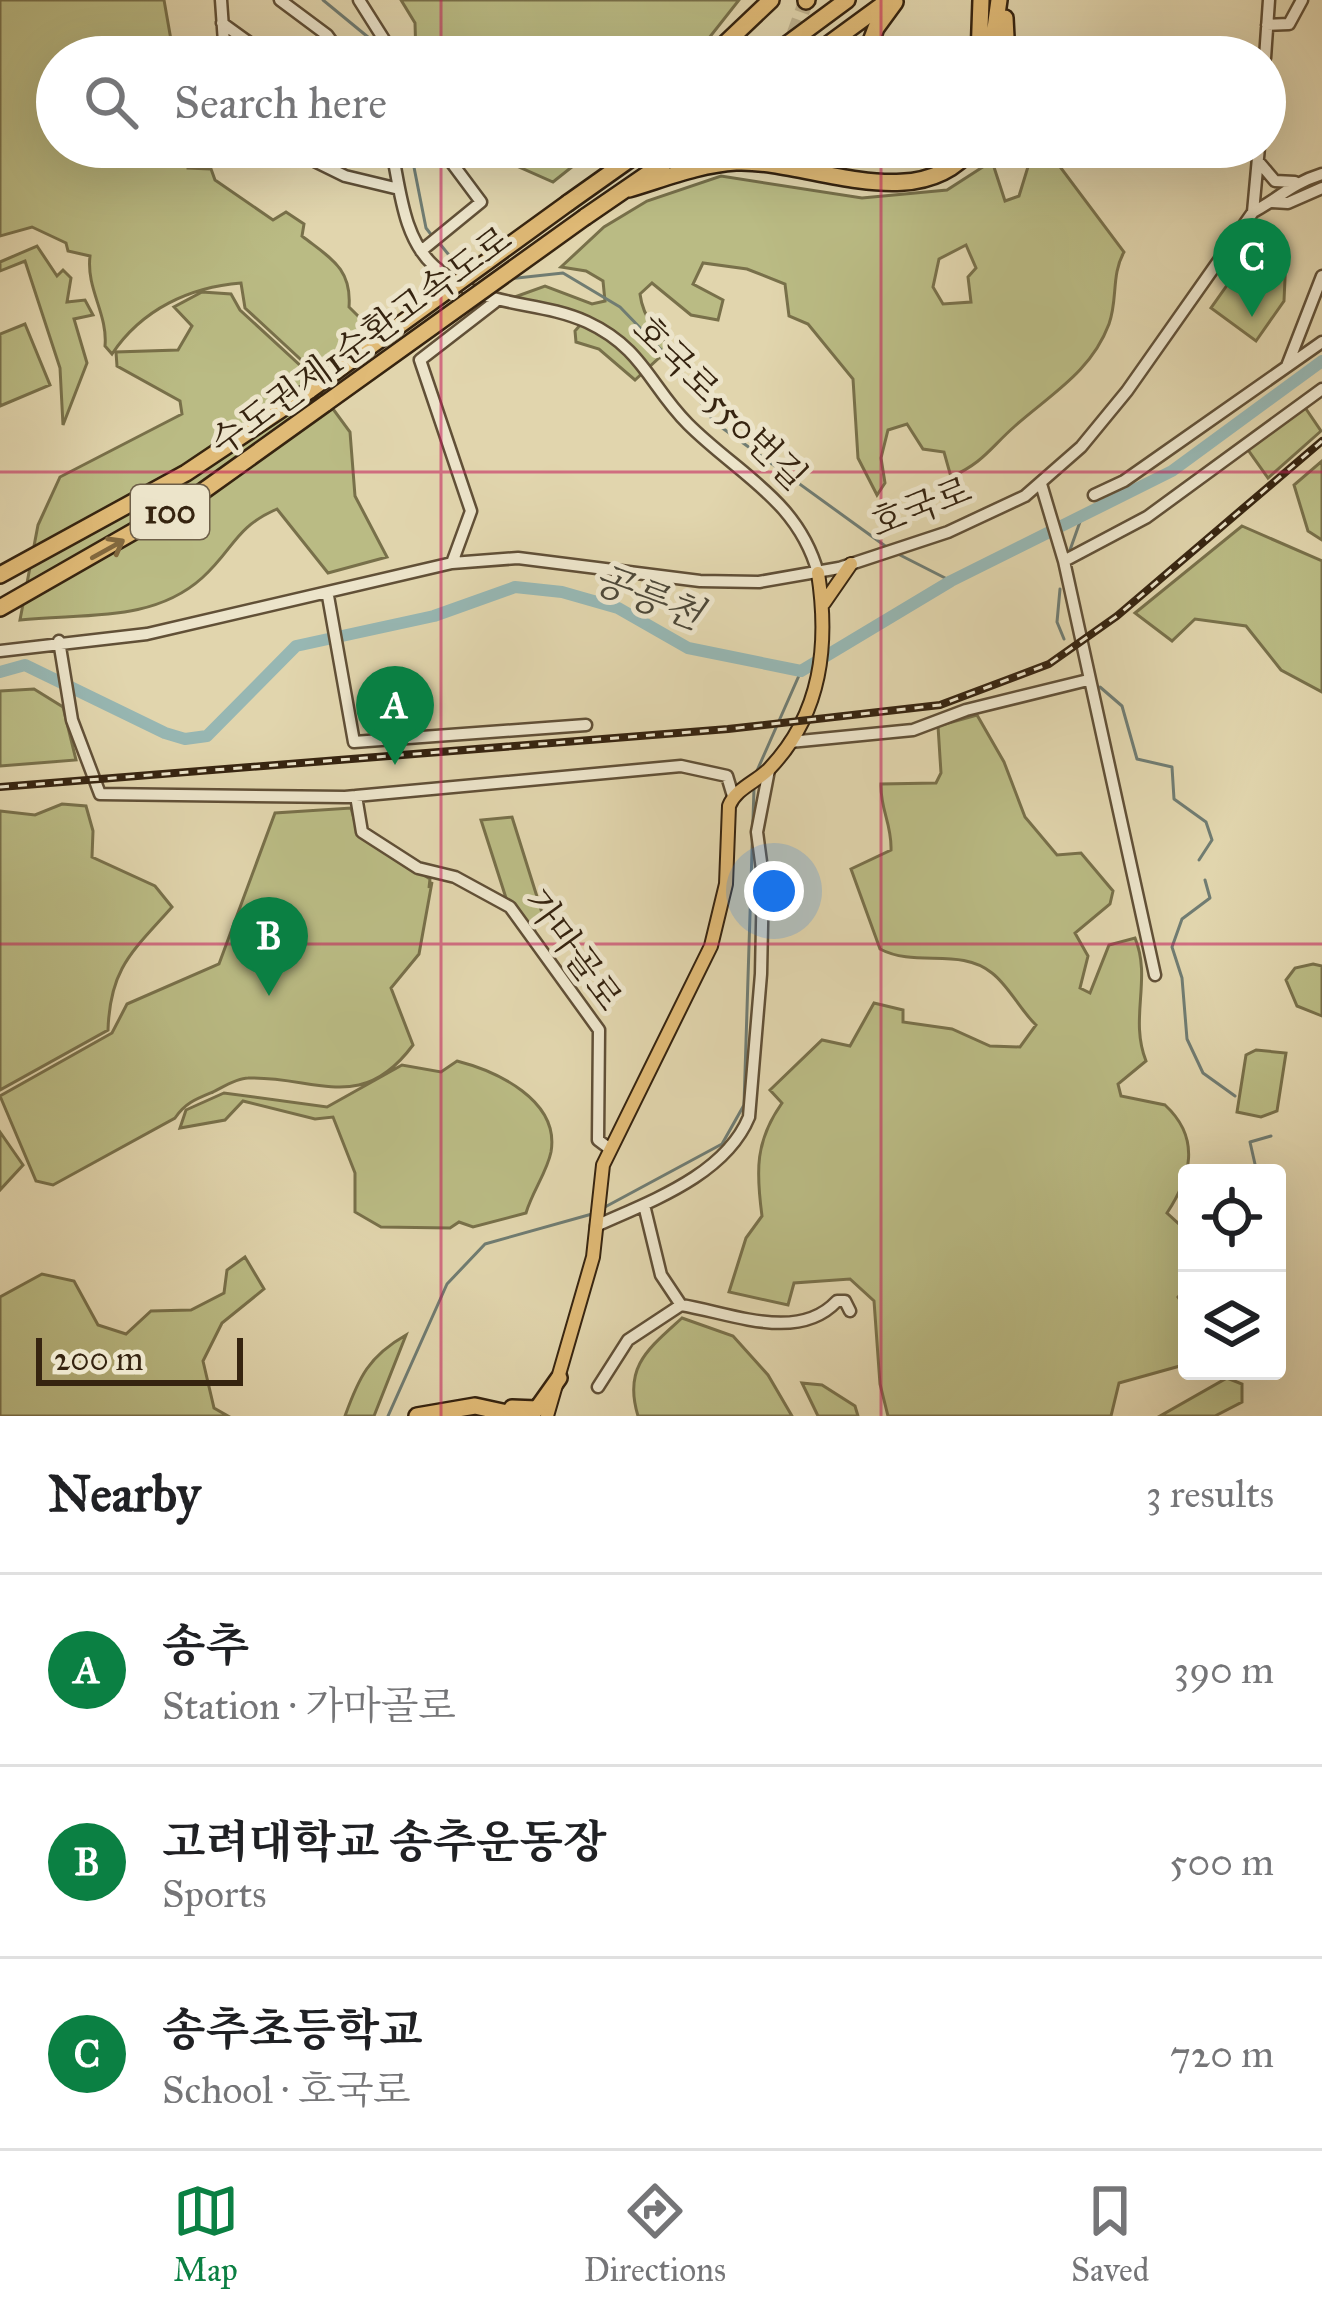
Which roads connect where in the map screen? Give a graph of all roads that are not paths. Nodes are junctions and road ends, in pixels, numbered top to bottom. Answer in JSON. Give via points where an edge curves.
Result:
{"nodes":[{"id":1,"x":221,"y":0,"type":"edge"},
{"id":2,"x":359,"y":0,"type":"edge"},
{"id":3,"x":771,"y":0,"type":"edge"},
{"id":4,"x":848,"y":0,"type":"edge"},
{"id":5,"x":893,"y":0,"type":"edge"},
{"id":6,"x":981,"y":0,"type":"edge"},
{"id":7,"x":1002,"y":0,"type":"edge"},
{"id":8,"x":1269,"y":0,"type":"edge"},
{"id":9,"x":1302,"y":0,"type":"edge"},
{"id":10,"x":282,"y":1,"type":"edge"},
{"id":11,"x":222,"y":22,"type":"junction"},
{"id":12,"x":1267,"y":25,"type":"junction"},
{"id":13,"x":223,"y":36,"type":"edge"},
{"id":14,"x":240,"y":36,"type":"edge"},
{"id":15,"x":328,"y":36,"type":"edge"},
{"id":16,"x":381,"y":36,"type":"edge"},
{"id":17,"x":733,"y":36,"type":"edge"},
{"id":18,"x":799,"y":36,"type":"edge"},
{"id":19,"x":841,"y":36,"type":"edge"},
{"id":20,"x":873,"y":36,"type":"edge"},
{"id":21,"x":980,"y":36,"type":"edge"},
{"id":22,"x":996,"y":36,"type":"edge"},
{"id":23,"x":1005,"y":36,"type":"edge"},
{"id":24,"x":1266,"y":36,"type":"edge"},
{"id":25,"x":329,"y":168,"type":"edge"},
{"id":26,"x":395,"y":168,"type":"edge"},
{"id":27,"x":456,"y":168,"type":"edge"},
{"id":28,"x":618,"y":168,"type":"edge"},
{"id":29,"x":658,"y":168,"type":"edge"},
{"id":30,"x":709,"y":168,"type":"edge"},
{"id":31,"x":803,"y":168,"type":"edge"},
{"id":32,"x":944,"y":168,"type":"edge"},
{"id":33,"x":1257,"y":168,"type":"edge"},
{"id":34,"x":1264,"y":168,"type":"edge"},
{"id":35,"x":1322,"y":174,"type":"edge"},
{"id":36,"x":1298,"y":182,"type":"junction"},
{"id":37,"x":1322,"y":188,"type":"edge"},
{"id":38,"x":399,"y":189,"type":"junction"},
{"id":39,"x":629,"y":189,"type":"junction"},
{"id":40,"x":1272,"y":202,"type":"junction"},
{"id":41,"x":1253,"y":212,"type":"junction"},
{"id":42,"x":431,"y":243,"type":"junction"},
{"id":43,"x":1322,"y":276,"type":"edge"},
{"id":44,"x":495,"y":302,"type":"junction"},
{"id":45,"x":1322,"y":343,"type":"edge"},
{"id":46,"x":1287,"y":366,"type":"junction"},
{"id":47,"x":1322,"y":389,"type":"edge"},
{"id":48,"x":1041,"y":484,"type":"junction"},
{"id":49,"x":1094,"y":495,"type":"dead end"},
{"id":50,"x":1064,"y":561,"type":"junction"},
{"id":51,"x":452,"y":563,"type":"junction"},
{"id":52,"x":851,"y":564,"type":"junction"},
{"id":53,"x":818,"y":573,"type":"junction"},
{"id":54,"x":0,"y":575,"type":"edge"},
{"id":55,"x":328,"y":596,"type":"junction"},
{"id":56,"x":823,"y":604,"type":"junction"},
{"id":57,"x":3,"y":606,"type":"edge"},
{"id":58,"x":59,"y":641,"type":"junction"},
{"id":59,"x":0,"y":650,"type":"edge"},
{"id":60,"x":1088,"y":680,"type":"junction"},
{"id":61,"x":586,"y":725,"type":"dead end"},
{"id":62,"x":790,"y":742,"type":"junction"},
{"id":63,"x":769,"y":770,"type":"junction"},
{"id":64,"x":735,"y":794,"type":"junction"},
{"id":65,"x":356,"y":796,"type":"junction"},
{"id":66,"x":1154,"y":975,"type":"dead end"},
{"id":67,"x":610,"y":1149,"type":"junction"},
{"id":68,"x":644,"y":1204,"type":"junction"},
{"id":69,"x":596,"y":1226,"type":"junction"},
{"id":70,"x":681,"y":1305,"type":"junction"},
{"id":71,"x":850,"y":1311,"type":"dead end"},
{"id":72,"x":559,"y":1378,"type":"junction"},
{"id":73,"x":598,"y":1387,"type":"dead end"},
{"id":74,"x":496,"y":1412,"type":"edge"},
{"id":75,"x":417,"y":1416,"type":"edge"},
{"id":76,"x":520,"y":1416,"type":"edge"},
{"id":77,"x":548,"y":1416,"type":"edge"}],
"edges":[{"from":1,"to":11,"type":"street"},
{"from":2,"to":16,"type":"street"},
{"from":3,"to":17,"type":"highway"},
{"from":4,"to":18,"type":"highway"},
{"from":5,"to":19,"type":"highway"},
{"from":5,"to":20,"type":"highway"},
{"from":6,"to":21,"type":"highway"},
{"from":7,"to":22,"type":"highway"},
{"from":7,"to":23,"type":"highway"},
{"from":8,"to":12,"type":"street"},
{"from":9,"to":12,"type":"street","via":[[1289,24]]},
{"from":10,"to":15,"type":"street"},
{"from":11,"to":13,"type":"street"},
{"from":11,"to":14,"type":"street"},
{"from":12,"to":24,"type":"street"},
{"from":25,"to":38,"type":"street"},
{"from":26,"to":38,"type":"street"},
{"from":27,"to":42,"type":"street","via":[[481,202]]},
{"from":28,"to":54,"type":"highway","name":"수도권제1순환고속도로","number":"100","bridge":true,"via":[[185,473]]},
{"from":29,"to":39,"type":"highway","name":"수도권제1순환고속도로","number":"100"},
{"from":30,"to":39,"type":"highway"},
{"from":31,"to":32,"type":"highway","via":[[891,183]]},
{"from":33,"to":41,"type":"street"},
{"from":34,"to":36,"type":"street","via":[[1275,181]]},
{"from":35,"to":36,"type":"street","name":"호국로"},
{"from":36,"to":40,"type":"street","name":"호국로"},
{"from":37,"to":40,"type":"street","name":"호국로"},
{"from":38,"to":42,"type":"street"},
{"from":57,"to":39,"type":"highway","name":"수도권제1순환고속도로","number":"100","one_way":true,"bridge":true,"via":[[200,494]]},
{"from":40,"to":41,"type":"street","name":"호국로"},
{"from":41,"to":48,"type":"street","name":"호국로","via":[[1127,392]]},
{"from":42,"to":44,"type":"street","name":"호국로550번길","via":[[436,268]]},
{"from":43,"to":46,"type":"street"},
{"from":44,"to":51,"type":"street","via":[[420,359],[471,511]]},
{"from":44,"to":53,"type":"street","name":"호국로550번길","via":[[584,321],[638,356],[689,425],[783,503]]},
{"from":45,"to":46,"type":"street"},
{"from":46,"to":49,"type":"street"},
{"from":47,"to":50,"type":"street","via":[[1147,517]]},
{"from":48,"to":50,"type":"street"},
{"from":48,"to":52,"type":"street","name":"호국로","via":[[989,514]]},
{"from":50,"to":60,"type":"street"},
{"from":51,"to":53,"type":"street","name":"호국로","via":[[518,559],[721,583]]},
{"from":51,"to":55,"type":"street","name":"호국로"},
{"from":52,"to":53,"type":"street","name":"호국로"},
{"from":52,"to":56,"type":"main road"},
{"from":53,"to":56,"type":"main road"},
{"from":55,"to":58,"type":"street","name":"호국로","via":[[147,634]]},
{"from":55,"to":61,"type":"street","via":[[354,742]]},
{"from":56,"to":62,"type":"main road","via":[[820,676]]},
{"from":58,"to":59,"type":"street","name":"호국로"},
{"from":58,"to":65,"type":"street","via":[[69,706],[100,794]]},
{"from":60,"to":62,"type":"street","via":[[913,730]]},
{"from":60,"to":66,"type":"street"},
{"from":62,"to":63,"type":"main road"},
{"from":63,"to":64,"type":"main road"},
{"from":63,"to":68,"type":"street","via":[[757,832],[761,974],[749,1117],[714,1164]]},
{"from":64,"to":65,"type":"street","via":[[719,771],[682,766]]},
{"from":64,"to":67,"type":"main road","name":"가마골로","via":[[710,946]]},
{"from":65,"to":67,"type":"street","name":"가마골로","via":[[362,832],[418,868],[510,907],[599,1030],[598,1140]]},
{"from":67,"to":69,"type":"main road","name":"가마골로"},
{"from":68,"to":69,"type":"street"},
{"from":68,"to":70,"type":"street","via":[[661,1275]]},
{"from":69,"to":72,"type":"main road"},
{"from":70,"to":71,"type":"street","via":[[790,1323],[822,1318],[837,1301]]},
{"from":70,"to":73,"type":"street","via":[[628,1340]]},
{"from":72,"to":74,"type":"highway","via":[[537,1409]]},
{"from":72,"to":77,"type":"main road"},
{"from":74,"to":75,"type":"highway","via":[[449,1408]]},
{"from":74,"to":76,"type":"highway"}]}
